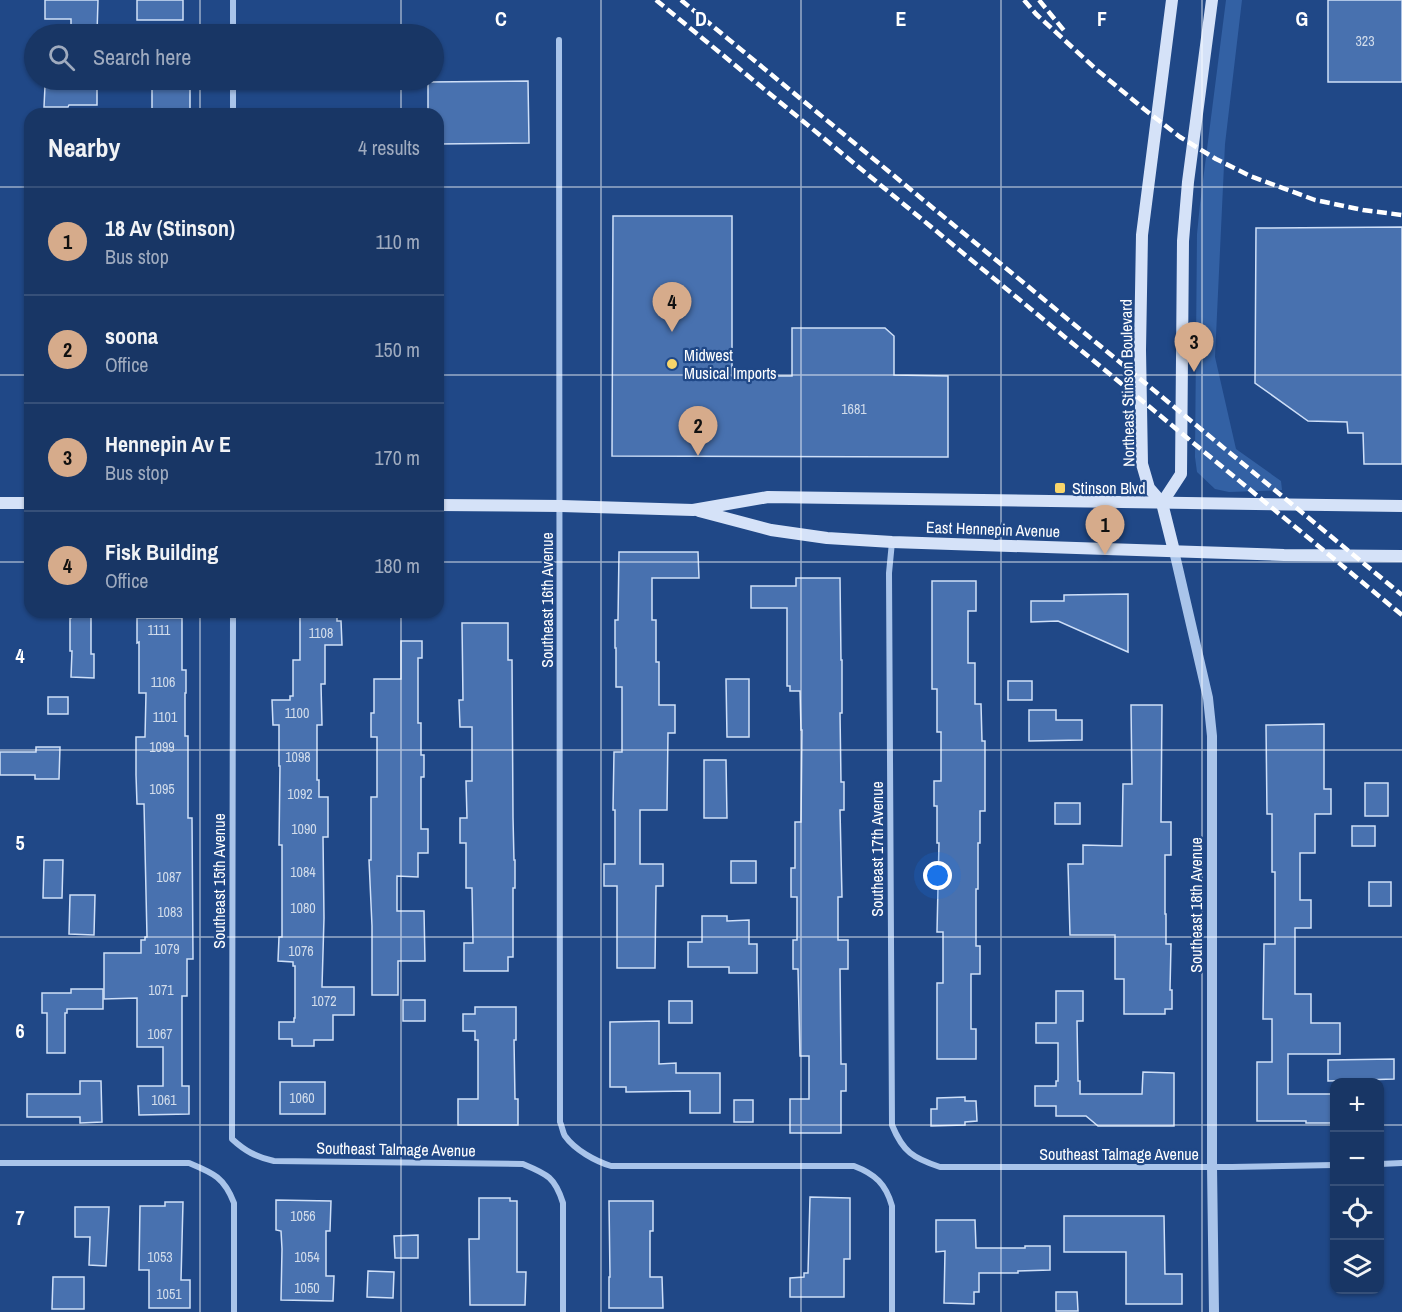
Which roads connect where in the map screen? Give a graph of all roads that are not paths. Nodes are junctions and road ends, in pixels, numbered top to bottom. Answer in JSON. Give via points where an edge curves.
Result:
{"nodes":[{"id":1,"x":233,"y":0,"type":"edge"},
{"id":2,"x":1172,"y":0,"type":"edge"},
{"id":3,"x":1212,"y":0,"type":"edge"},
{"id":4,"x":233,"y":24,"type":"edge"},
{"id":5,"x":559,"y":40,"type":"dead end"},
{"id":6,"x":233,"y":90,"type":"edge"},
{"id":7,"x":233,"y":108,"type":"edge"},
{"id":8,"x":0,"y":503,"type":"edge"},
{"id":9,"x":24,"y":503,"type":"edge"},
{"id":10,"x":1162,"y":503,"type":"junction"},
{"id":11,"x":444,"y":506,"type":"edge"},
{"id":12,"x":561,"y":506,"type":"junction"},
{"id":13,"x":1402,"y":506,"type":"edge"},
{"id":14,"x":693,"y":510,"type":"junction"},
{"id":15,"x":891,"y":542,"type":"junction"},
{"id":16,"x":1174,"y":551,"type":"junction"},
{"id":17,"x":1402,"y":556,"type":"edge"},
{"id":18,"x":233,"y":618,"type":"edge"},
{"id":19,"x":240,"y":1147,"type":"joint"},
{"id":20,"x":908,"y":1151,"type":"joint"},
{"id":21,"x":0,"y":1163,"type":"edge"},
{"id":22,"x":1402,"y":1163,"type":"edge"},
{"id":23,"x":1384,"y":1164,"type":"edge"},
{"id":24,"x":1330,"y":1165,"type":"edge"},
{"id":25,"x":1212,"y":1167,"type":"junction"},
{"id":26,"x":234,"y":1312,"type":"edge"},
{"id":27,"x":563,"y":1312,"type":"edge"},
{"id":28,"x":892,"y":1312,"type":"edge"},
{"id":29,"x":1214,"y":1312,"type":"edge"}],
"edges":[{"from":1,"to":4,"type":"street"},
{"from":2,"to":10,"type":"main road","name":"Northeast Stinson Boulevard","via":[[1142,235],[1142,464],[1149,488]]},
{"from":3,"to":10,"type":"main road","via":[[1183,241],[1181,474]]},
{"from":5,"to":12,"type":"street","name":"Southeast 16th Avenue"},
{"from":6,"to":7,"type":"street"},
{"from":8,"to":9,"type":"main road"},
{"from":10,"to":13,"type":"main road","name":"East Hennepin Avenue"},
{"from":10,"to":14,"type":"main road","name":"East Hennepin Avenue","via":[[768,497]]},
{"from":10,"to":16,"type":"main road","name":"Southeast 18th Avenue"},
{"from":11,"to":12,"type":"main road","name":"East Hennepin Avenue"},
{"from":12,"to":14,"type":"main road","name":"East Hennepin Avenue"},
{"from":12,"to":28,"type":"street","name":"Southeast 16th Avenue","via":[[560,1122],[566,1137],[594,1161],[611,1166],[854,1166],[867,1171],[888,1192],[892,1206]]},
{"from":14,"to":15,"type":"main road","name":"East Hennepin Avenue","via":[[771,530]]},
{"from":15,"to":16,"type":"main road","name":"East Hennepin Avenue"},
{"from":15,"to":20,"type":"street","name":"Southeast 17th Avenue","via":[[892,1125]]},
{"from":16,"to":17,"type":"main road","name":"East Hennepin Avenue"},
{"from":16,"to":25,"type":"street","name":"Southeast 18th Avenue","via":[[1208,698],[1212,736]]},
{"from":18,"to":19,"type":"street","name":"Southeast 15th Avenue","via":[[231,1119],[232,1139]]},
{"from":19,"to":27,"type":"street","name":"Southeast Talmage Avenue","via":[[274,1161],[523,1164],[538,1170],[551,1178],[563,1203]]},
{"from":20,"to":25,"type":"street","name":"Southeast Talmage Avenue","via":[[923,1162],[940,1167]]},
{"from":21,"to":26,"type":"street","via":[[189,1163],[208,1170],[229,1190],[234,1203]]},
{"from":22,"to":23,"type":"street"},
{"from":24,"to":25,"type":"street","name":"Southeast Talmage Avenue"},
{"from":25,"to":29,"type":"street","name":"Southeast 18th Avenue"}]}
